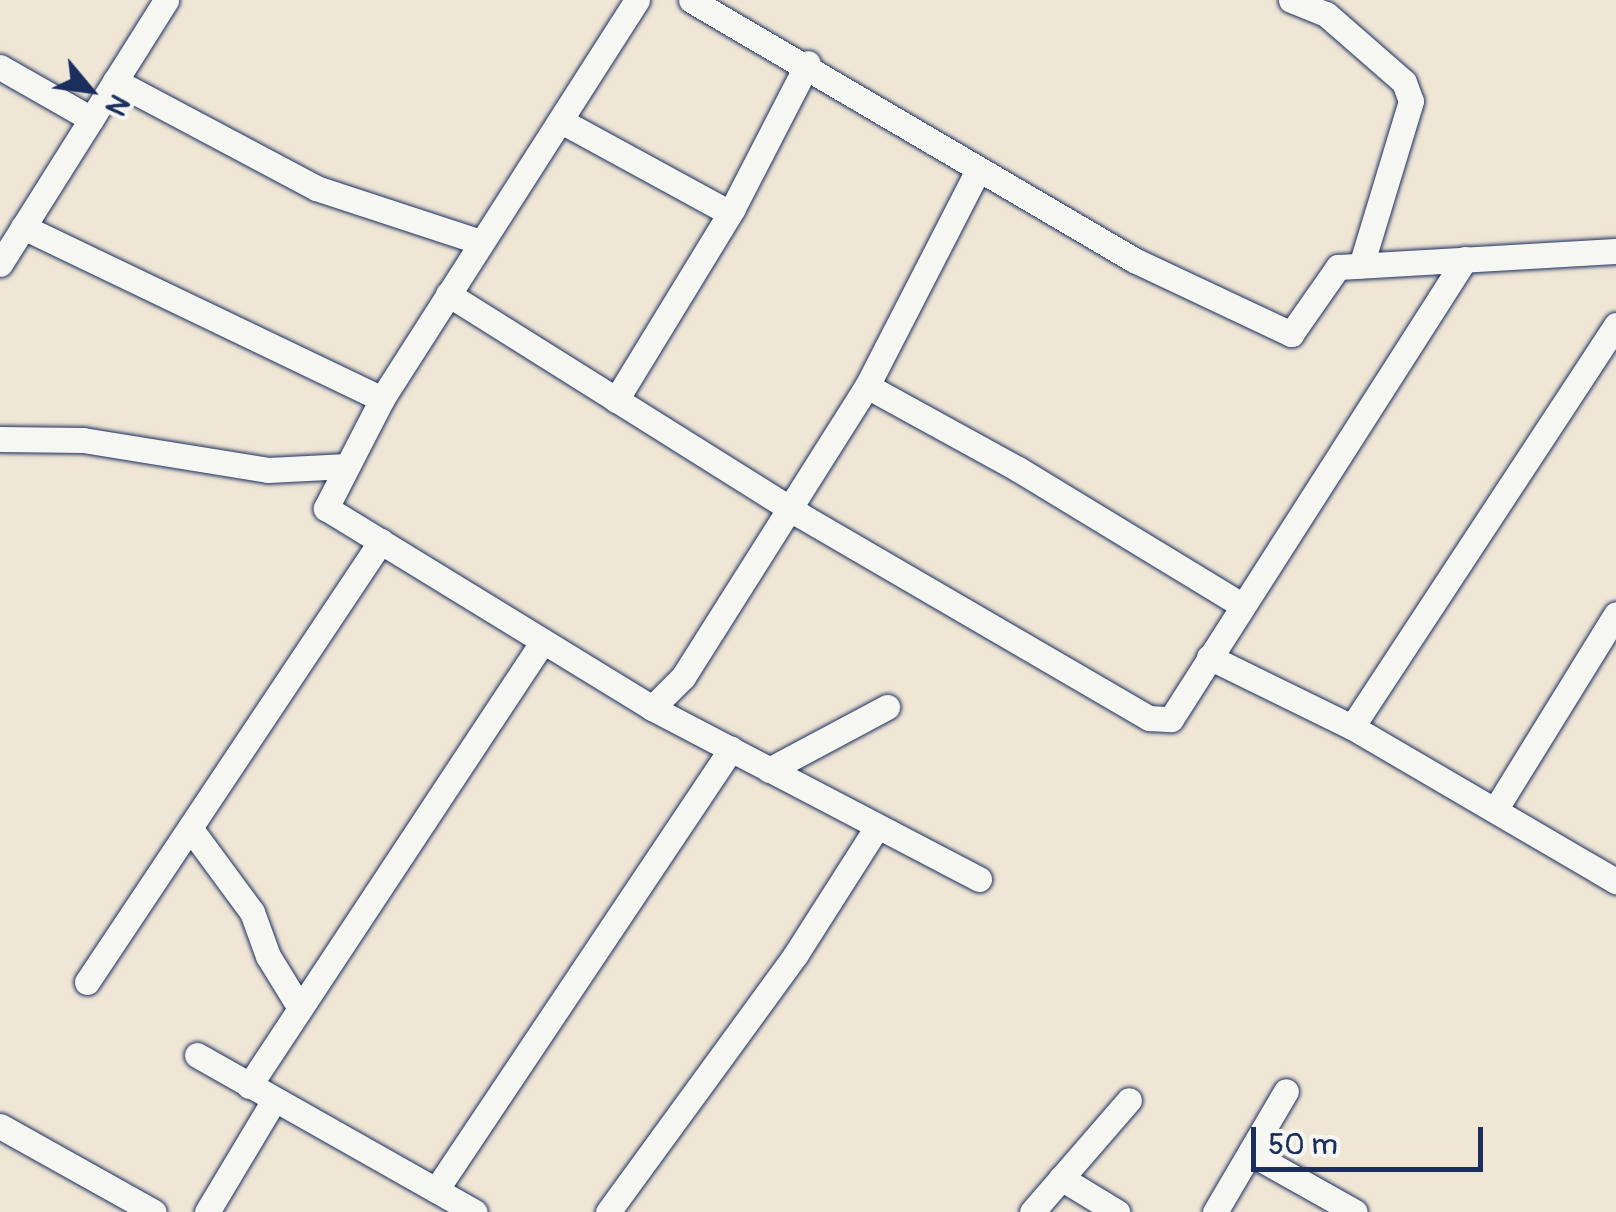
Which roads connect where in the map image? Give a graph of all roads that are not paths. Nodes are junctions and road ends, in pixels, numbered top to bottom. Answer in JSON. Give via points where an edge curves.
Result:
{"nodes":[{"id":1,"x":166,"y":0,"type":"edge"},
{"id":2,"x":637,"y":0,"type":"edge"},
{"id":3,"x":691,"y":0,"type":"edge"},
{"id":4,"x":1291,"y":0,"type":"edge"},
{"id":5,"x":808,"y":64,"type":"junction"},
{"id":6,"x":0,"y":67,"type":"edge"},
{"id":7,"x":115,"y":80,"type":"junction"},
{"id":8,"x":91,"y":119,"type":"junction"},
{"id":9,"x":563,"y":122,"type":"junction"},
{"id":10,"x":978,"y":170,"type":"junction"},
{"id":11,"x":730,"y":213,"type":"junction"},
{"id":12,"x":24,"y":227,"type":"junction"},
{"id":13,"x":480,"y":242,"type":"junction"},
{"id":14,"x":1616,"y":250,"type":"edge"},
{"id":15,"x":2,"y":258,"type":"edge"},
{"id":16,"x":1465,"y":259,"type":"junction"},
{"id":17,"x":1362,"y":266,"type":"junction"},
{"id":18,"x":448,"y":294,"type":"junction"},
{"id":19,"x":1616,"y":325,"type":"edge"},
{"id":20,"x":866,"y":386,"type":"junction"},
{"id":21,"x":382,"y":399,"type":"junction"},
{"id":22,"x":616,"y":400,"type":"junction"},
{"id":23,"x":0,"y":439,"type":"edge"},
{"id":24,"x":347,"y":466,"type":"junction"},
{"id":25,"x":789,"y":508,"type":"junction"},
{"id":26,"x":381,"y":542,"type":"junction"},
{"id":27,"x":1242,"y":606,"type":"junction"},
{"id":28,"x":1616,"y":614,"type":"edge"},
{"id":29,"x":543,"y":641,"type":"junction"},
{"id":30,"x":1209,"y":657,"type":"junction"},
{"id":31,"x":888,"y":707,"type":"dead end"},
{"id":32,"x":652,"y":708,"type":"junction"},
{"id":33,"x":1352,"y":727,"type":"junction"},
{"id":34,"x":732,"y":749,"type":"junction"},
{"id":35,"x":769,"y":770,"type":"junction"},
{"id":36,"x":1495,"y":810,"type":"junction"},
{"id":37,"x":877,"y":827,"type":"junction"},
{"id":38,"x":190,"y":828,"type":"junction"},
{"id":39,"x":979,"y":879,"type":"dead end"},
{"id":40,"x":1616,"y":881,"type":"edge"},
{"id":41,"x":88,"y":982,"type":"dead end"},
{"id":42,"x":300,"y":1008,"type":"junction"},
{"id":43,"x":197,"y":1055,"type":"dead end"},
{"id":44,"x":249,"y":1086,"type":"junction"},
{"id":45,"x":1286,"y":1091,"type":"dead end"},
{"id":46,"x":274,"y":1100,"type":"junction"},
{"id":47,"x":1129,"y":1100,"type":"dead end"},
{"id":48,"x":0,"y":1126,"type":"edge"},
{"id":49,"x":1250,"y":1152,"type":"junction"},
{"id":50,"x":1062,"y":1178,"type":"junction"},
{"id":51,"x":436,"y":1190,"type":"junction"},
{"id":52,"x":154,"y":1212,"type":"edge"},
{"id":53,"x":208,"y":1212,"type":"edge"},
{"id":54,"x":475,"y":1212,"type":"edge"},
{"id":55,"x":608,"y":1212,"type":"edge"},
{"id":56,"x":1032,"y":1212,"type":"edge"},
{"id":57,"x":1117,"y":1212,"type":"edge"},
{"id":58,"x":1215,"y":1212,"type":"edge"},
{"id":59,"x":1355,"y":1212,"type":"edge"}],
"edges":[{"from":1,"to":7,"type":"street"},
{"from":2,"to":9,"type":"street"},
{"from":3,"to":5,"type":"street"},
{"from":4,"to":17,"type":"street","via":[[1326,14],[1404,82],[1411,101]]},
{"from":5,"to":10,"type":"street","via":[[842,92]]},
{"from":5,"to":11,"type":"street"},
{"from":6,"to":8,"type":"street"},
{"from":7,"to":8,"type":"street"},
{"from":7,"to":13,"type":"street","via":[[316,188]]},
{"from":8,"to":12,"type":"street"},
{"from":9,"to":11,"type":"street"},
{"from":9,"to":13,"type":"street"},
{"from":10,"to":17,"type":"street","via":[[1134,260],[1291,334],[1338,266]]},
{"from":10,"to":20,"type":"street"},
{"from":11,"to":22,"type":"street"},
{"from":12,"to":15,"type":"street"},
{"from":12,"to":21,"type":"street"},
{"from":13,"to":18,"type":"street"},
{"from":14,"to":16,"type":"street"},
{"from":16,"to":17,"type":"street"},
{"from":16,"to":27,"type":"street"},
{"from":18,"to":21,"type":"street"},
{"from":18,"to":22,"type":"street"},
{"from":19,"to":33,"type":"street"},
{"from":20,"to":25,"type":"street"},
{"from":20,"to":27,"type":"street","via":[[1018,468]]},
{"from":21,"to":24,"type":"street"},
{"from":22,"to":25,"type":"street"},
{"from":23,"to":24,"type":"street","via":[[83,440],[268,470]]},
{"from":24,"to":26,"type":"street","via":[[326,508]]},
{"from":25,"to":30,"type":"street","via":[[1149,718],[1170,719]]},
{"from":25,"to":32,"type":"street","via":[[684,677]]},
{"from":26,"to":29,"type":"street"},
{"from":26,"to":38,"type":"street"},
{"from":27,"to":30,"type":"street"},
{"from":28,"to":36,"type":"street"},
{"from":29,"to":32,"type":"street"},
{"from":29,"to":42,"type":"street"},
{"from":30,"to":33,"type":"street"},
{"from":31,"to":35,"type":"street"},
{"from":32,"to":34,"type":"street"},
{"from":33,"to":36,"type":"street"},
{"from":34,"to":35,"type":"street"},
{"from":34,"to":51,"type":"street"},
{"from":35,"to":37,"type":"street"},
{"from":36,"to":40,"type":"street"},
{"from":37,"to":39,"type":"street"},
{"from":37,"to":55,"type":"street","via":[[796,954]]},
{"from":38,"to":41,"type":"street"},
{"from":38,"to":42,"type":"street","via":[[252,912],[268,956]]},
{"from":42,"to":44,"type":"street"},
{"from":43,"to":44,"type":"street"},
{"from":44,"to":46,"type":"street"},
{"from":45,"to":49,"type":"street"},
{"from":46,"to":51,"type":"street"},
{"from":46,"to":53,"type":"street"},
{"from":47,"to":50,"type":"street"},
{"from":48,"to":52,"type":"street"},
{"from":49,"to":58,"type":"street"},
{"from":49,"to":59,"type":"street"},
{"from":50,"to":56,"type":"street"},
{"from":50,"to":57,"type":"street"},
{"from":51,"to":54,"type":"street"}]}
